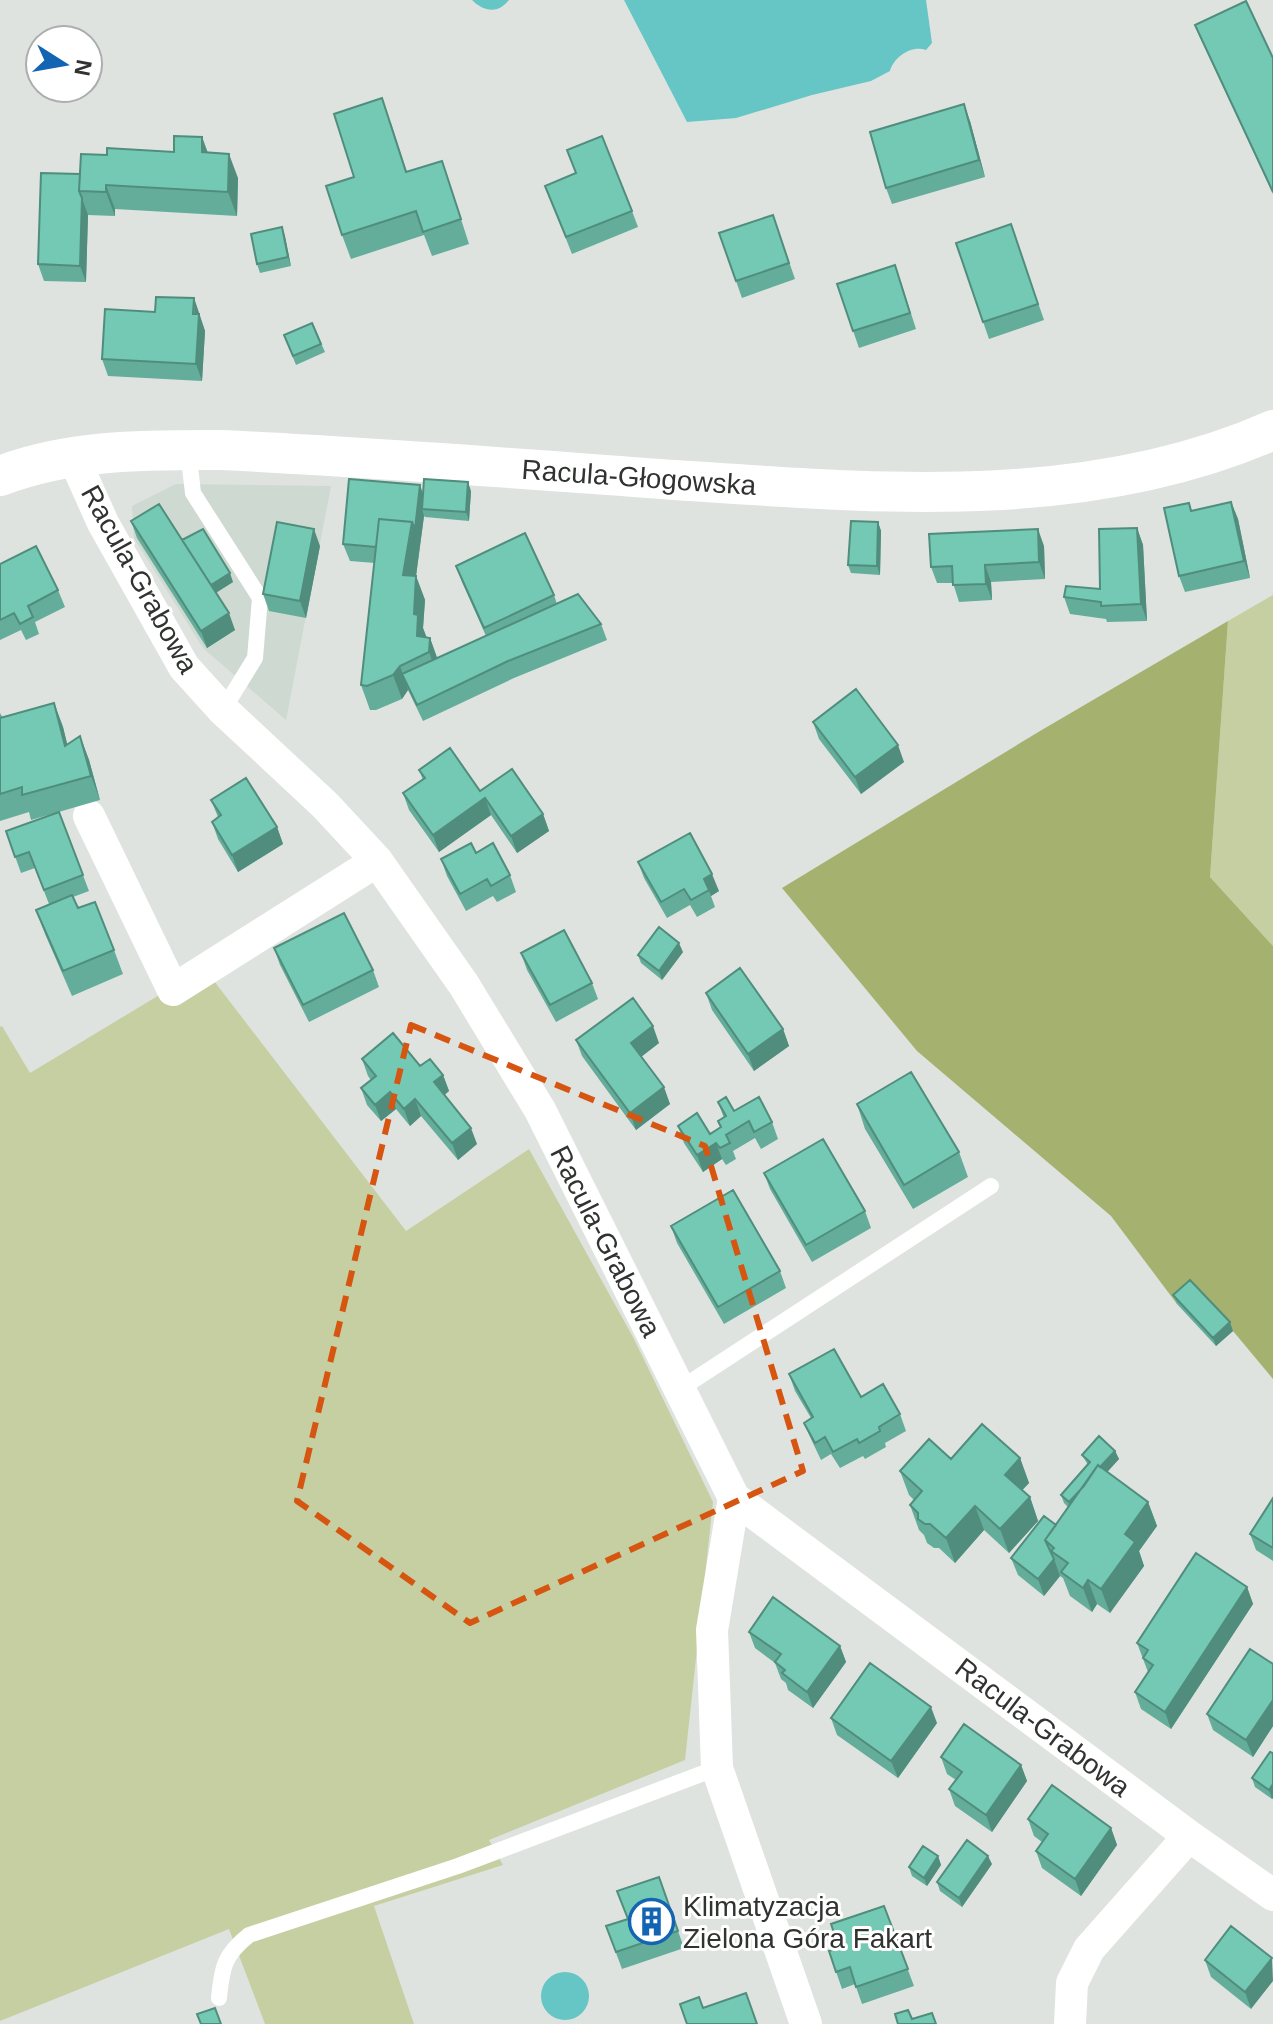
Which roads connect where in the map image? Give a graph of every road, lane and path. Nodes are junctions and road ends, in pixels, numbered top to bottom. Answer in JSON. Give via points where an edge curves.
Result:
{"nodes":[{"id":1,"x":1273,"y":430,"type":"edge"},
{"id":2,"x":188,"y":450,"type":"junction"},
{"id":3,"x":73,"y":456,"type":"junction"},
{"id":4,"x":0,"y":476,"type":"edge"},
{"id":5,"x":223,"y":710,"type":"junction"},
{"id":6,"x":89,"y":816,"type":"dead end"},
{"id":7,"x":377,"y":861,"type":"junction"},
{"id":8,"x":991,"y":1186,"type":"dead end"},
{"id":9,"x":680,"y":1389,"type":"junction"},
{"id":10,"x":734,"y":1498,"type":"junction"},
{"id":11,"x":717,"y":1768,"type":"junction"},
{"id":12,"x":1189,"y":1836,"type":"junction"},
{"id":13,"x":1273,"y":1895,"type":"edge"},
{"id":14,"x":219,"y":1998,"type":"dead end"},
{"id":15,"x":806,"y":2024,"type":"edge"},
{"id":16,"x":1070,"y":2024,"type":"edge"}],
"edges":[{"from":1,"to":2,"type":"street","name":"Racula-Głogowska","via":[[1245,443],[1115,478],[983,491],[799,488]]},
{"from":2,"to":3,"type":"street","name":"Racula-Głogowska"},
{"from":2,"to":5,"type":"lane","via":[[193,493],[260,598],[255,658]]},
{"from":3,"to":4,"type":"street","name":"Racula-Głogowska"},
{"from":3,"to":5,"type":"street","name":"Racula-Grabowa","via":[[103,523],[184,667]]},
{"from":5,"to":7,"type":"street","name":"Racula-Grabowa"},
{"from":6,"to":7,"type":"street","via":[[173,990]]},
{"from":7,"to":9,"type":"street","name":"Racula-Grabowa","via":[[464,985],[540,1110]]},
{"from":8,"to":9,"type":"lane"},
{"from":9,"to":10,"type":"street","name":"Racula-Grabowa"},
{"from":10,"to":11,"type":"street","via":[[712,1630]]},
{"from":10,"to":12,"type":"street","name":"Racula-Grabowa"},
{"from":11,"to":14,"type":"lane","via":[[458,1866],[249,1935],[232,1948],[222,1970]]},
{"from":11,"to":15,"type":"street"},
{"from":12,"to":13,"type":"street","name":"Racula-Grabowa"},
{"from":12,"to":16,"type":"street","via":[[1089,1949],[1072,1983]]}]}
